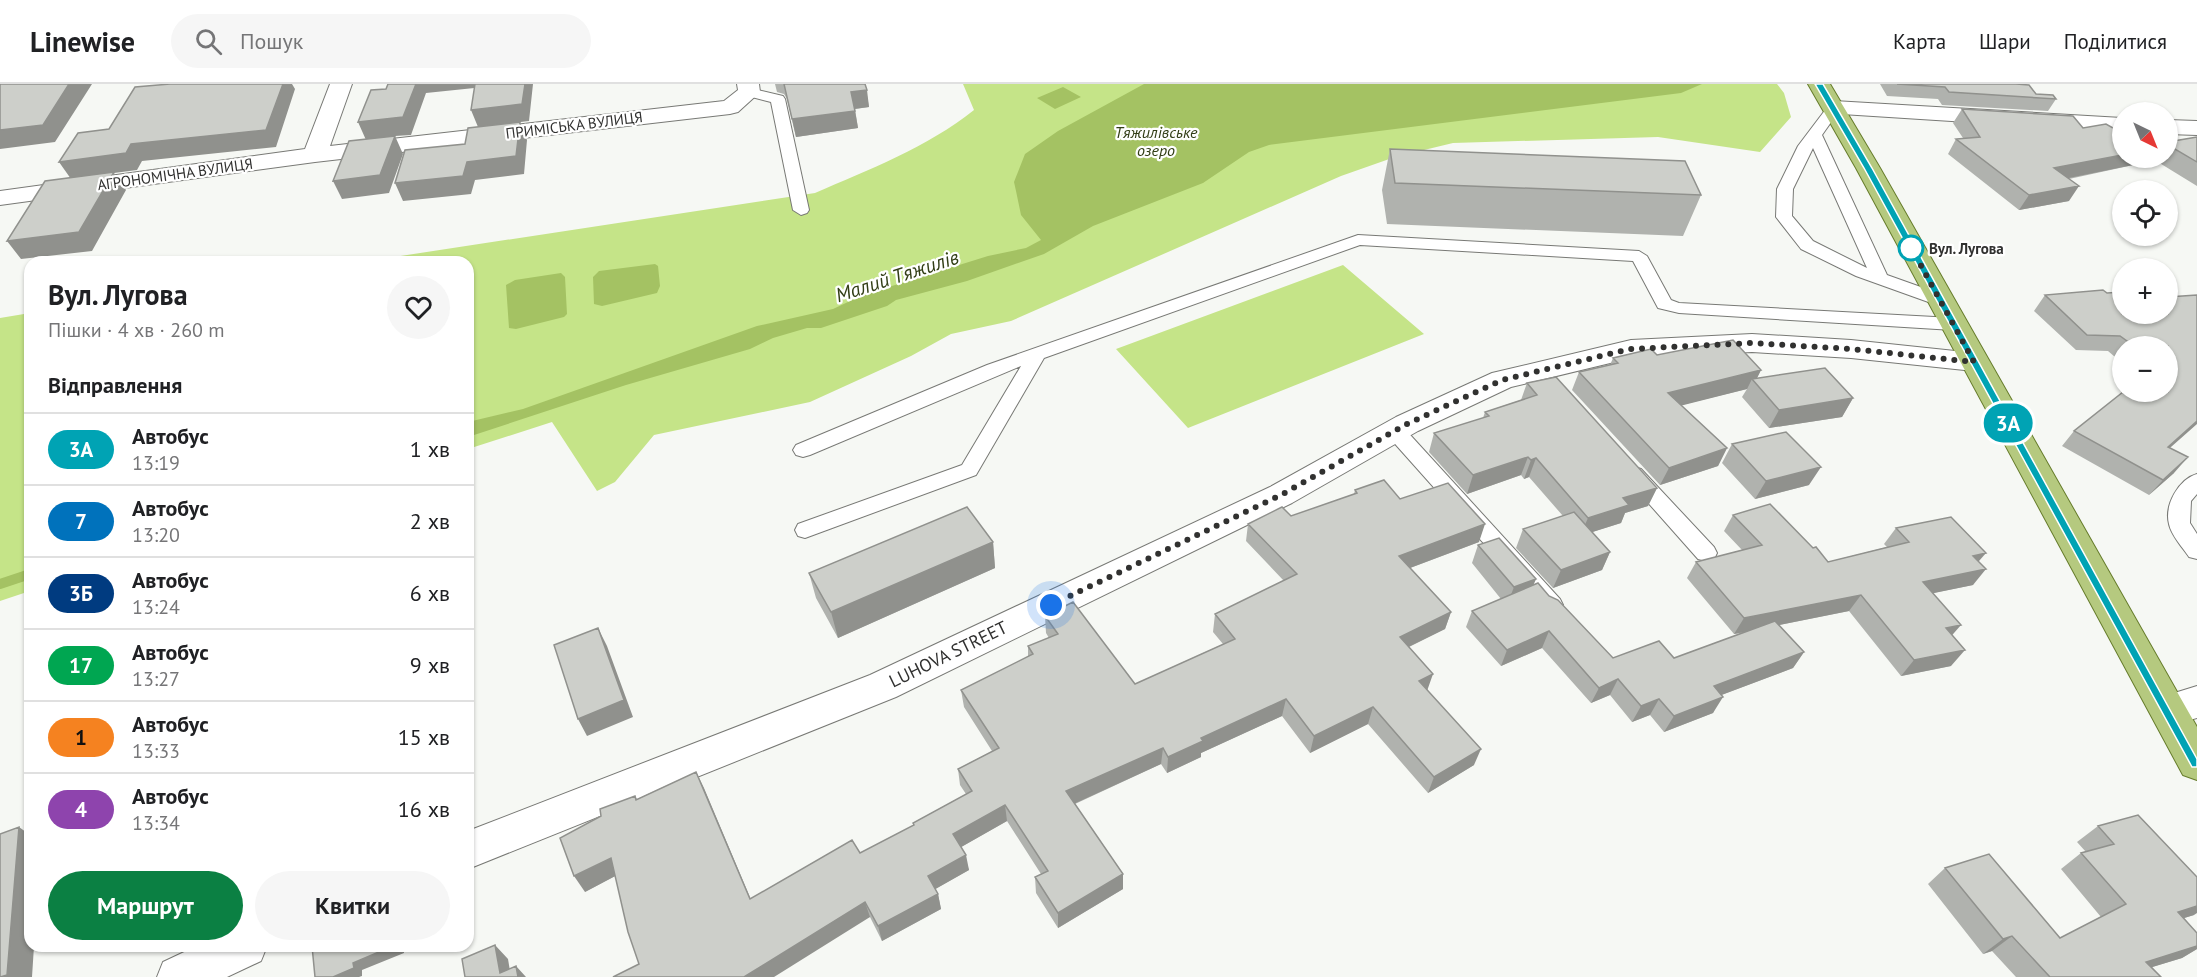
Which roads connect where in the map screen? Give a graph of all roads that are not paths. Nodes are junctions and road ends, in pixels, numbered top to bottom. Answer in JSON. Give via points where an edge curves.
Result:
{"nodes":[{"id":1,"x":340,"y":84,"type":"edge"},
{"id":2,"x":748,"y":88,"type":"edge"},
{"id":3,"x":1826,"y":96,"type":"edge"},
{"id":4,"x":2112,"y":124,"type":"edge"},
{"id":5,"x":2178,"y":127,"type":"edge"},
{"id":6,"x":2197,"y":128,"type":"edge"},
{"id":7,"x":1814,"y":135,"type":"junction"},
{"id":8,"x":315,"y":155,"type":"junction"},
{"id":9,"x":0,"y":198,"type":"edge"},
{"id":10,"x":801,"y":210,"type":"dead end"},
{"id":11,"x":1880,"y":278,"type":"junction"},
{"id":12,"x":1946,"y":312,"type":"junction"},
{"id":13,"x":1038,"y":353,"type":"junction"},
{"id":14,"x":1974,"y":362,"type":"junction"},
{"id":15,"x":1395,"y":431,"type":"junction"},
{"id":16,"x":803,"y":450,"type":"dead end"},
{"id":17,"x":1620,"y":458,"type":"edge"},
{"id":18,"x":2197,"y":481,"type":"edge"},
{"id":19,"x":805,"y":530,"type":"dead end"},
{"id":20,"x":2197,"y":551,"type":"edge"},
{"id":21,"x":1706,"y":553,"type":"dead end"},
{"id":22,"x":1552,"y":605,"type":"edge"},
{"id":23,"x":2182,"y":706,"type":"edge"},
{"id":24,"x":2197,"y":763,"type":"edge"},
{"id":25,"x":474,"y":848,"type":"edge"},
{"id":26,"x":233,"y":952,"type":"edge"},
{"id":27,"x":179,"y":977,"type":"edge"}],
"edges":[{"from":1,"to":8,"type":"street"},
{"from":2,"to":8,"type":"street","name":"ПРИМІСЬКА ВУЛИЦЯ","via":[[730,107]]},
{"from":2,"to":10,"type":"lane","via":[[778,99]]},
{"from":3,"to":4,"type":"street"},
{"from":3,"to":7,"type":"lane"},
{"from":3,"to":12,"type":"main road"},
{"from":5,"to":6,"type":"street"},
{"from":7,"to":11,"type":"lane"},
{"from":7,"to":11,"type":"lane","via":[[1785,189],[1784,217],[1807,245]]},
{"from":8,"to":9,"type":"street","name":"АГРОНОМІЧНА ВУЛИЦЯ"},
{"from":11,"to":12,"type":"lane"},
{"from":12,"to":13,"type":"lane","via":[[1679,308],[1664,304],[1639,256],[1359,240]]},
{"from":12,"to":14,"type":"main road"},
{"from":13,"to":16,"type":"lane"},
{"from":13,"to":19,"type":"lane","via":[[969,470]]},
{"from":14,"to":15,"type":"street","name":"LUHOVA STREET","via":[[1752,343],[1630,349],[1549,380],[1502,380]]},
{"from":14,"to":23,"type":"main road"},
{"from":15,"to":22,"type":"lane"},
{"from":15,"to":25,"type":"street","name":"LUHOVA STREET","via":[[1281,495],[883,686]]},
{"from":17,"to":21,"type":"lane"},
{"from":18,"to":20,"type":"lane","via":[[2181,499],[2179,524]]},
{"from":23,"to":24,"type":"main road"},
{"from":26,"to":27,"type":"street"}]}
